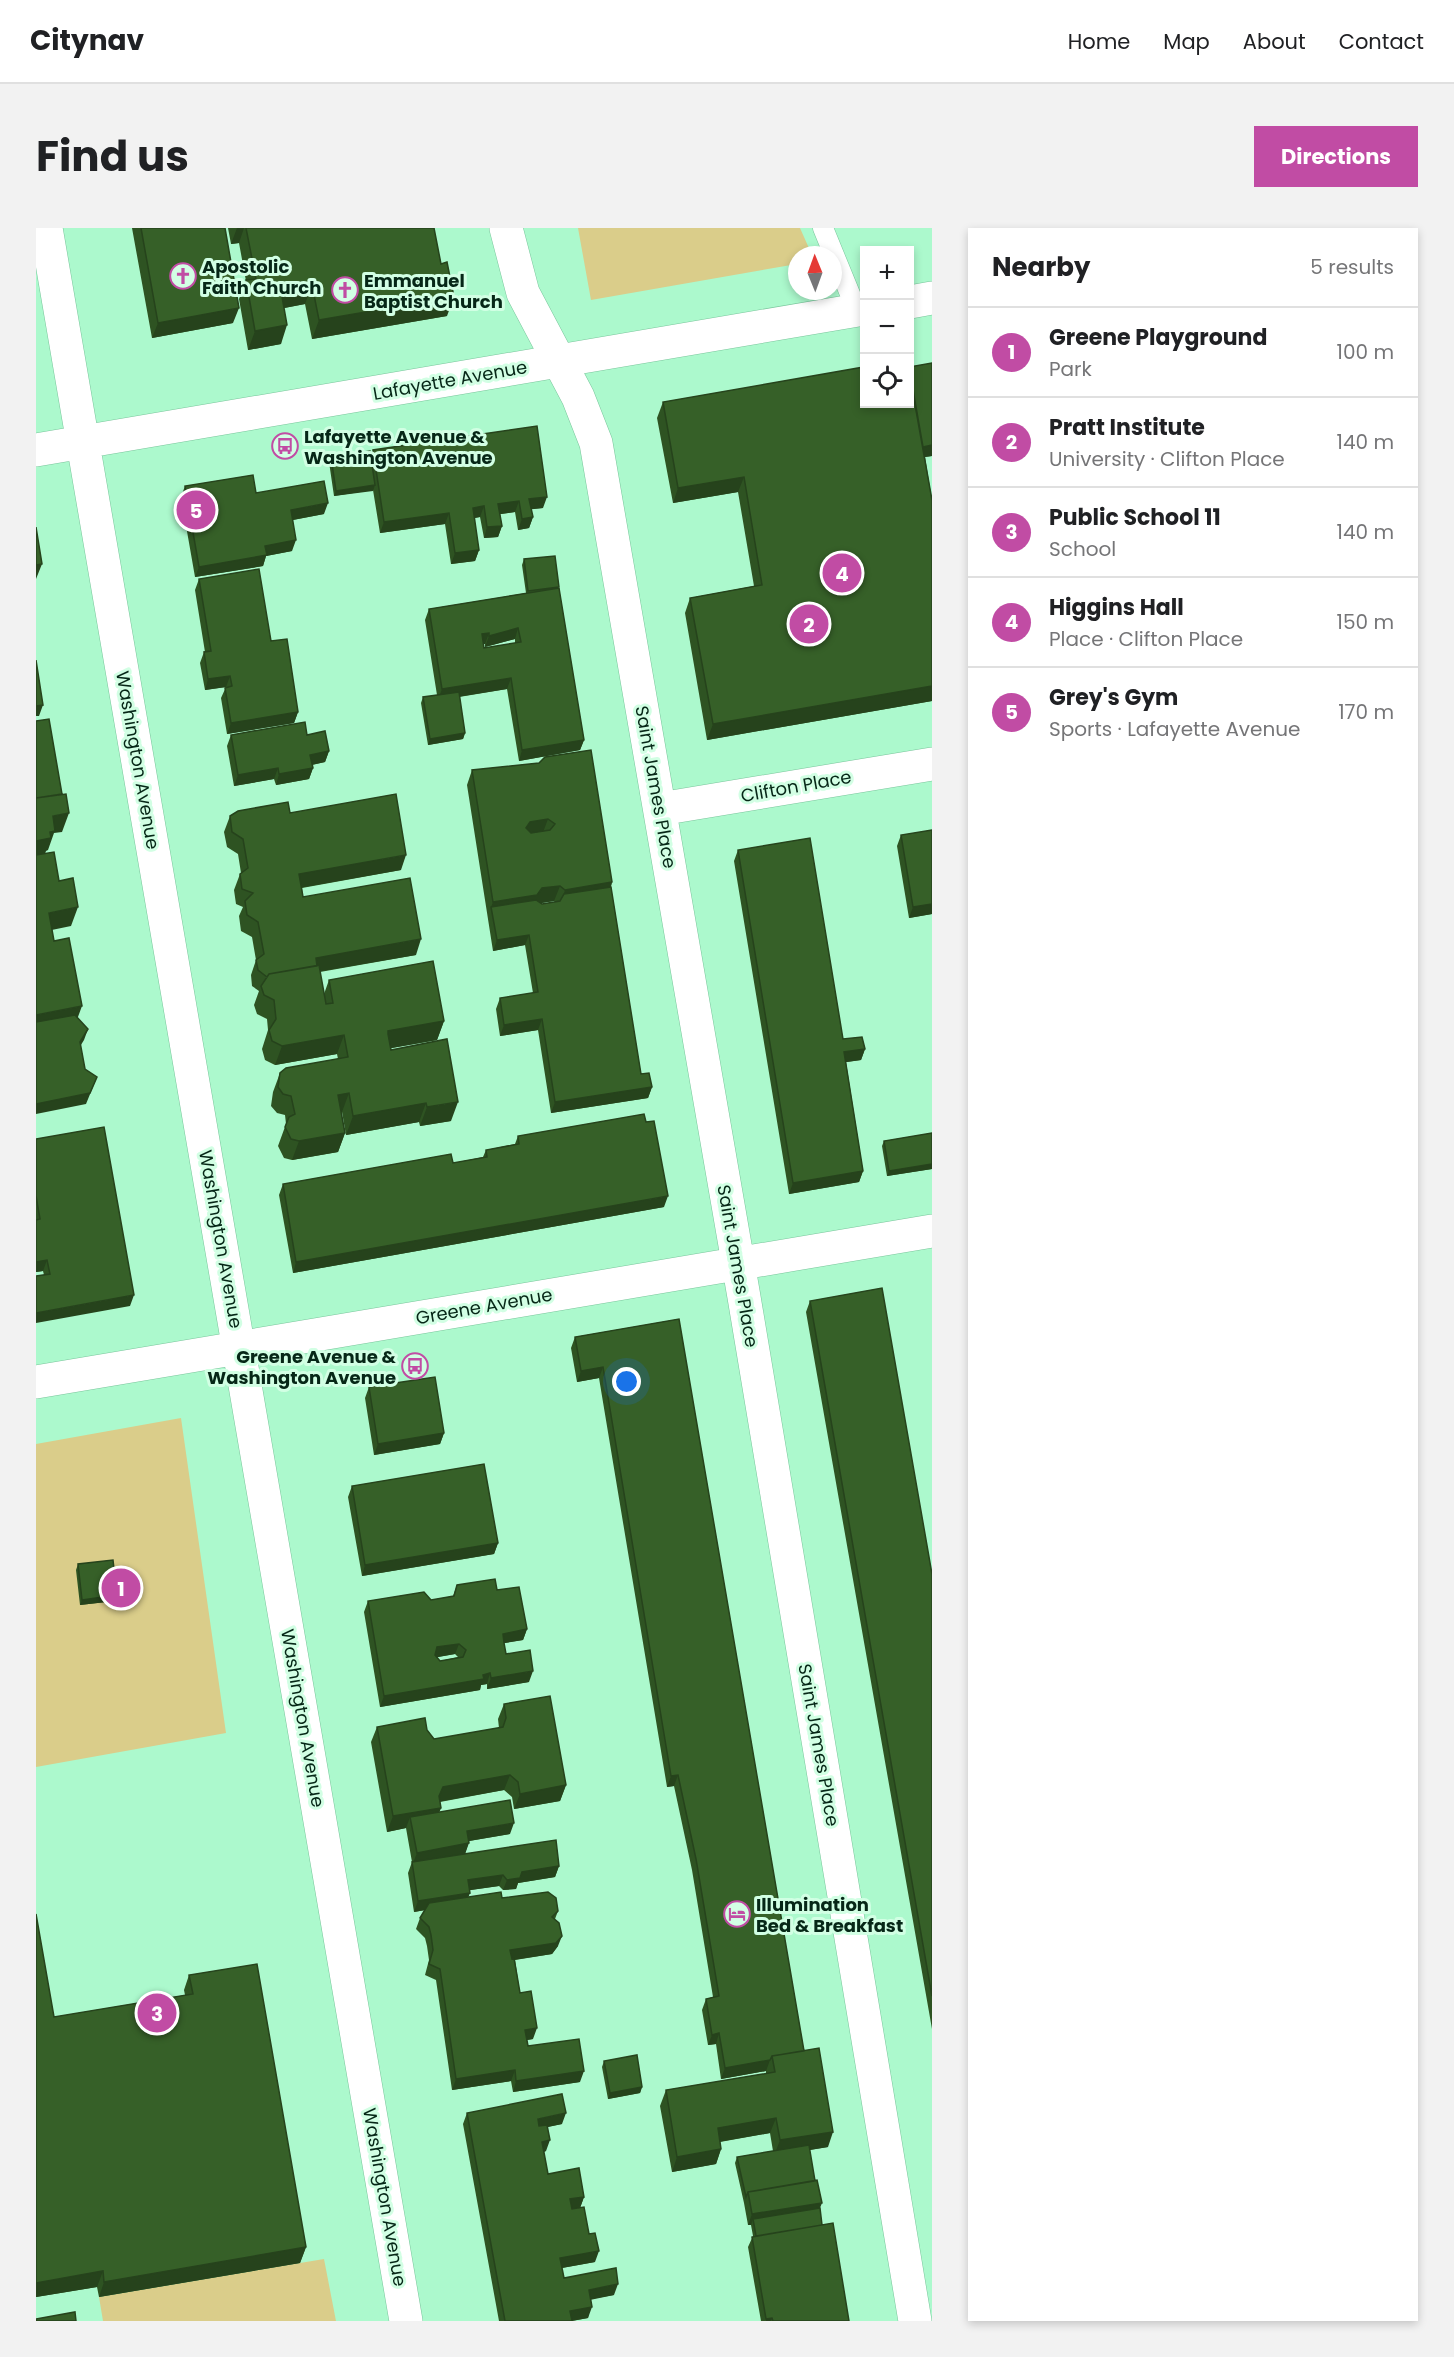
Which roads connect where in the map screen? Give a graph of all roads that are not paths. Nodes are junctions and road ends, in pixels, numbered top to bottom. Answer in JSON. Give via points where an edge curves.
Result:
{"nodes":[{"id":1,"x":46,"y":228,"type":"edge"},
{"id":2,"x":506,"y":228,"type":"edge"},
{"id":3,"x":823,"y":228,"type":"edge"},
{"id":4,"x":932,"y":298,"type":"edge"},
{"id":5,"x":914,"y":301,"type":"edge"},
{"id":6,"x":860,"y":308,"type":"edge"},
{"id":7,"x":860,"y":310,"type":"edge"},
{"id":8,"x":560,"y":361,"type":"junction"},
{"id":9,"x":84,"y":442,"type":"junction"},
{"id":10,"x":36,"y":450,"type":"edge"},
{"id":11,"x":932,"y":764,"type":"edge"},
{"id":12,"x":660,"y":809,"type":"junction"},
{"id":13,"x":932,"y":1231,"type":"edge"},
{"id":14,"x":737,"y":1263,"type":"junction"},
{"id":15,"x":240,"y":1348,"type":"junction"},
{"id":16,"x":36,"y":1382,"type":"edge"},
{"id":17,"x":406,"y":2321,"type":"edge"},
{"id":18,"x":915,"y":2321,"type":"edge"}],
"edges":[{"from":1,"to":9,"type":"street","name":"Washington Avenue"},
{"from":2,"to":8,"type":"street","name":"Saint James Place","via":[[523,293]]},
{"from":3,"to":6,"type":"lane"},
{"from":4,"to":5,"type":"street"},
{"from":7,"to":8,"type":"street","name":"Lafayette Avenue"},
{"from":8,"to":9,"type":"street","name":"Lafayette Avenue"},
{"from":8,"to":12,"type":"street","name":"Saint James Place","via":[[596,443]]},
{"from":9,"to":10,"type":"street","name":"Lafayette Avenue"},
{"from":9,"to":15,"type":"street","name":"Washington Avenue"},
{"from":11,"to":12,"type":"street","name":"Clifton Place"},
{"from":12,"to":14,"type":"street","name":"Saint James Place"},
{"from":13,"to":14,"type":"street","name":"Greene Avenue"},
{"from":14,"to":15,"type":"street","name":"Greene Avenue"},
{"from":14,"to":18,"type":"street","name":"Saint James Place"},
{"from":15,"to":16,"type":"street","name":"Greene Avenue"},
{"from":15,"to":17,"type":"street","name":"Washington Avenue"}]}
